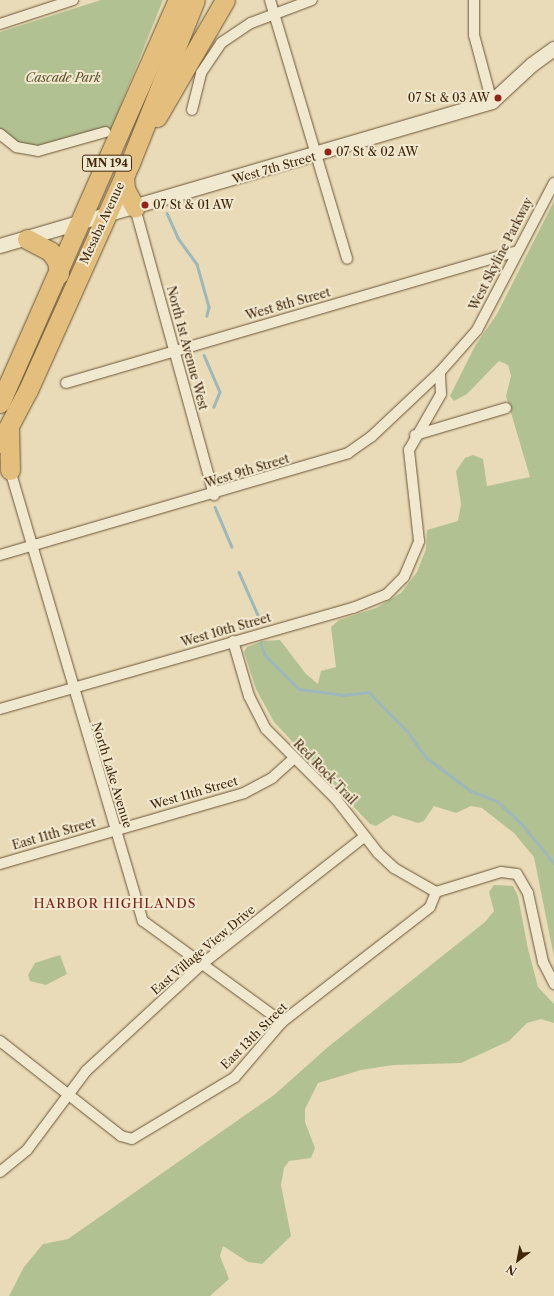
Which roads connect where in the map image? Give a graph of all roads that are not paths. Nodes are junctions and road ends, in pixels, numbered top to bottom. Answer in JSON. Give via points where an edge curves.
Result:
{"nodes":[{"id":1,"x":73,"y":0,"type":"edge"},
{"id":2,"x":178,"y":0,"type":"edge"},
{"id":3,"x":195,"y":0,"type":"edge"},
{"id":4,"x":225,"y":0,"type":"edge"},
{"id":5,"x":270,"y":0,"type":"edge"},
{"id":6,"x":312,"y":0,"type":"edge"},
{"id":7,"x":474,"y":0,"type":"edge"},
{"id":8,"x":274,"y":13,"type":"junction"},
{"id":9,"x":0,"y":24,"type":"edge"},
{"id":10,"x":554,"y":50,"type":"edge"},
{"id":11,"x":162,"y":54,"type":"junction"},
{"id":12,"x":492,"y":102,"type":"junction"},
{"id":13,"x":192,"y":110,"type":"dead end"},
{"id":14,"x":105,"y":132,"type":"dead end"},
{"id":15,"x":0,"y":134,"type":"edge"},
{"id":16,"x":316,"y":156,"type":"junction"},
{"id":17,"x":127,"y":169,"type":"junction"},
{"id":18,"x":554,"y":184,"type":"edge"},
{"id":19,"x":135,"y":208,"type":"junction"},
{"id":20,"x":105,"y":218,"type":"junction"},
{"id":21,"x":80,"y":224,"type":"junction"},
{"id":22,"x":28,"y":239,"type":"junction"},
{"id":23,"x":0,"y":246,"type":"edge"},
{"id":24,"x":517,"y":251,"type":"junction"},
{"id":25,"x":347,"y":259,"type":"dead end"},
{"id":26,"x":59,"y":274,"type":"junction"},
{"id":27,"x":174,"y":351,"type":"junction"},
{"id":28,"x":440,"y":372,"type":"junction"},
{"id":29,"x":66,"y":383,"type":"dead end"},
{"id":30,"x":0,"y":403,"type":"edge"},
{"id":31,"x":506,"y":408,"type":"dead end"},
{"id":32,"x":10,"y":426,"type":"junction"},
{"id":33,"x":415,"y":435,"type":"junction"},
{"id":34,"x":0,"y":443,"type":"edge"},
{"id":35,"x":5,"y":465,"type":"edge"},
{"id":36,"x":214,"y":495,"type":"junction"},
{"id":37,"x":35,"y":546,"type":"junction"},
{"id":38,"x":0,"y":556,"type":"edge"},
{"id":39,"x":233,"y":642,"type":"junction"},
{"id":40,"x":72,"y":688,"type":"junction"},
{"id":41,"x":0,"y":709,"type":"edge"},
{"id":42,"x":294,"y":758,"type":"junction"},
{"id":43,"x":116,"y":830,"type":"junction"},
{"id":44,"x":365,"y":836,"type":"junction"},
{"id":45,"x":0,"y":864,"type":"edge"},
{"id":46,"x":436,"y":892,"type":"junction"},
{"id":47,"x":202,"y":964,"type":"junction"},
{"id":48,"x":554,"y":984,"type":"edge"},
{"id":49,"x":282,"y":1022,"type":"junction"},
{"id":50,"x":0,"y":1041,"type":"edge"},
{"id":51,"x":67,"y":1094,"type":"junction"},
{"id":52,"x":0,"y":1172,"type":"edge"}],
"edges":[{"from":1,"to":9,"type":"street"},
{"from":2,"to":11,"type":"highway","name":"Mesaba Avenue"},
{"from":3,"to":11,"type":"highway","name":"Mesaba Avenue"},
{"from":4,"to":17,"type":"highway"},
{"from":5,"to":8,"type":"street"},
{"from":6,"to":8,"type":"street"},
{"from":7,"to":12,"type":"street","via":[[474,35]]},
{"from":8,"to":13,"type":"street","via":[[236,31],[221,43],[201,73]]},
{"from":8,"to":16,"type":"street"},
{"from":10,"to":12,"type":"street","name":"West 7th Street","via":[[532,64]]},
{"from":11,"to":17,"type":"highway","name":"Mesaba Avenue","number":"MN 194"},
{"from":11,"to":21,"type":"highway","name":"Mesaba Avenue","number":"MN 194"},
{"from":12,"to":16,"type":"street","name":"West 7th Street"},
{"from":14,"to":15,"type":"street","via":[[38,151],[16,147]]},
{"from":16,"to":19,"type":"street","name":"West 7th Street"},
{"from":16,"to":25,"type":"street"},
{"from":17,"to":19,"type":"highway","via":[[125,189]]},
{"from":17,"to":20,"type":"highway","name":"Mesaba Avenue","number":"MN 194"},
{"from":18,"to":24,"type":"street","name":"West Skyline Parkway"},
{"from":19,"to":20,"type":"street","name":"West 7th Street"},
{"from":19,"to":27,"type":"street","name":"North 1st Avenue West"},
{"from":20,"to":21,"type":"street","name":"West 7th Street"},
{"from":20,"to":32,"type":"highway","name":"Mesaba Avenue","number":"MN 194"},
{"from":21,"to":22,"type":"street","name":"West 7th Street"},
{"from":21,"to":26,"type":"highway","name":"Mesaba Avenue","number":"MN 194"},
{"from":22,"to":23,"type":"street","name":"West 7th Street"},
{"from":22,"to":26,"type":"highway","via":[[50,250],[57,261]]},
{"from":24,"to":27,"type":"street","name":"West 8th Street"},
{"from":24,"to":28,"type":"street","name":"West Skyline Parkway","via":[[487,314]]},
{"from":26,"to":30,"type":"highway","name":"Mesaba Avenue","number":"MN 194"},
{"from":27,"to":29,"type":"street","name":"West 8th Street"},
{"from":27,"to":36,"type":"street","name":"North 1st Avenue West"},
{"from":28,"to":33,"type":"street","via":[[441,394]]},
{"from":28,"to":36,"type":"street","name":"West 9th Street","via":[[371,437],[348,453]]},
{"from":31,"to":33,"type":"street"},
{"from":32,"to":34,"type":"highway","name":"Mesaba Avenue","number":"MN 194"},
{"from":32,"to":35,"type":"highway"},
{"from":33,"to":39,"type":"street","name":"West 10th Street","via":[[408,466],[418,542],[404,577],[386,595]]},
{"from":35,"to":37,"type":"street","name":"North Lake Avenue"},
{"from":36,"to":37,"type":"street","name":"West 9th Street"},
{"from":37,"to":38,"type":"street","name":"West 9th Street"},
{"from":37,"to":40,"type":"street","name":"North Lake Avenue"},
{"from":39,"to":40,"type":"street","name":"West 10th Street"},
{"from":39,"to":42,"type":"street","name":"Red Rock Trail","via":[[257,716]]},
{"from":40,"to":41,"type":"street","name":"West 10th Street"},
{"from":40,"to":43,"type":"street","name":"North Lake Avenue"},
{"from":42,"to":43,"type":"street","name":"West 11th Street","via":[[272,778],[244,793]]},
{"from":42,"to":44,"type":"street","name":"Red Rock Trail","via":[[336,799]]},
{"from":43,"to":45,"type":"street","name":"East 11th Street"},
{"from":43,"to":47,"type":"street","name":"North Lake Avenue","via":[[143,921],[156,934]]},
{"from":44,"to":46,"type":"street","name":"Red Rock Trail","via":[[394,868]]},
{"from":44,"to":47,"type":"street","name":"East Village View Drive"},
{"from":46,"to":48,"type":"street","via":[[501,872],[522,878],[543,962]]},
{"from":46,"to":49,"type":"street","name":"East 13th Street","via":[[430,907]]},
{"from":47,"to":49,"type":"street","name":"North Lake Avenue"},
{"from":47,"to":51,"type":"street","name":"East Village View Drive","via":[[86,1071]]},
{"from":49,"to":51,"type":"street","name":"East 13th Street","via":[[235,1077],[132,1139],[121,1136]]},
{"from":50,"to":51,"type":"street"},
{"from":51,"to":52,"type":"street","via":[[27,1150]]}]}
